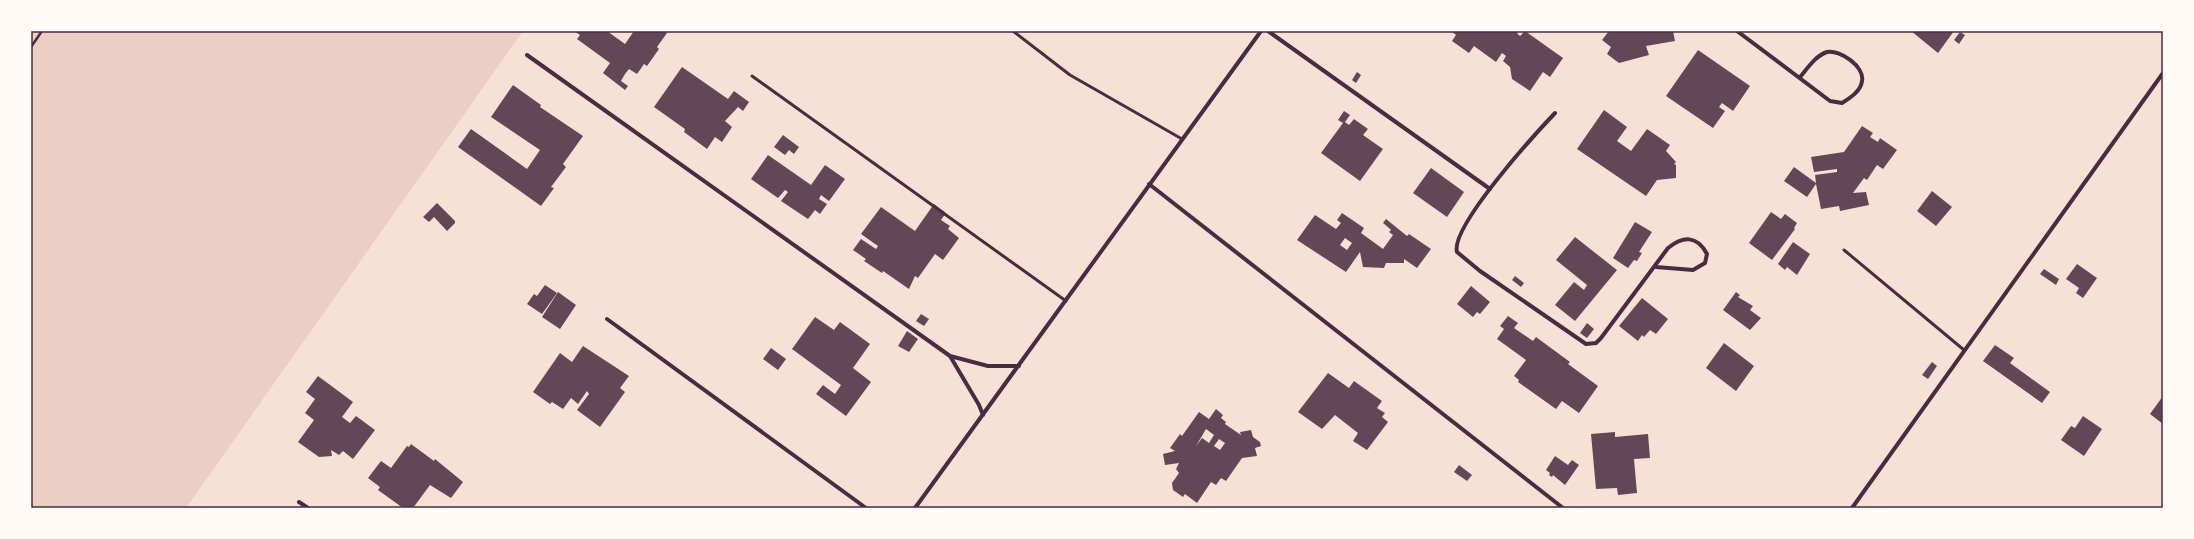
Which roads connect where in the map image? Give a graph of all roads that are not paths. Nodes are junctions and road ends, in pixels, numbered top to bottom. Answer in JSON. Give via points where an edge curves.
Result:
{"nodes":[{"id":1,"x":1013,"y":31,"type":"edge"},
{"id":2,"x":1261,"y":31,"type":"edge"},
{"id":3,"x":1268,"y":31,"type":"edge"},
{"id":4,"x":1738,"y":31,"type":"edge"},
{"id":5,"x":527,"y":55,"type":"dead end"},
{"id":6,"x":2163,"y":73,"type":"edge"},
{"id":7,"x":752,"y":76,"type":"dead end"},
{"id":8,"x":1800,"y":77,"type":"junction"},
{"id":9,"x":1555,"y":113,"type":"dead end"},
{"id":10,"x":1182,"y":138,"type":"junction"},
{"id":11,"x":1149,"y":184,"type":"junction"},
{"id":12,"x":1490,"y":189,"type":"junction"},
{"id":13,"x":1844,"y":250,"type":"dead end"},
{"id":14,"x":1656,"y":267,"type":"junction"},
{"id":15,"x":1066,"y":301,"type":"junction"},
{"id":16,"x":607,"y":319,"type":"dead end"},
{"id":17,"x":1964,"y":350,"type":"junction"},
{"id":18,"x":950,"y":356,"type":"junction"},
{"id":19,"x":1018,"y":366,"type":"junction"},
{"id":20,"x":983,"y":415,"type":"junction"},
{"id":21,"x":299,"y":502,"type":"dead end"},
{"id":22,"x":308,"y":508,"type":"edge"},
{"id":23,"x":866,"y":508,"type":"edge"},
{"id":24,"x":915,"y":508,"type":"edge"},
{"id":25,"x":1563,"y":508,"type":"edge"},
{"id":26,"x":1852,"y":508,"type":"edge"}],
"edges":[{"from":1,"to":10,"type":"lane","via":[[1070,75]]},
{"from":2,"to":10,"type":"street"},
{"from":3,"to":12,"type":"street"},
{"from":4,"to":8,"type":"street"},
{"from":5,"to":18,"type":"street"},
{"from":6,"to":17,"type":"street"},
{"from":7,"to":15,"type":"lane"},
{"from":8,"to":8,"type":"street","via":[[1836,103],[1842,103],[1850,97],[1858,90],[1862,81],[1862,74],[1853,62],[1833,52],[1818,57]]},
{"from":9,"to":12,"type":"street","via":[[1510,161]]},
{"from":10,"to":11,"type":"street"},
{"from":11,"to":15,"type":"street"},
{"from":11,"to":25,"type":"street"},
{"from":12,"to":14,"type":"street","via":[[1456,242],[1457,252],[1480,271],[1586,344],[1596,343],[1601,338]]},
{"from":13,"to":17,"type":"lane"},
{"from":14,"to":14,"type":"street","via":[[1668,248],[1685,238],[1696,241],[1707,254],[1704,263],[1693,270]]},
{"from":15,"to":19,"type":"street"},
{"from":16,"to":23,"type":"street"},
{"from":17,"to":26,"type":"street"},
{"from":18,"to":19,"type":"street","via":[[988,366]]},
{"from":18,"to":20,"type":"street"},
{"from":19,"to":20,"type":"street"},
{"from":20,"to":24,"type":"street"},
{"from":21,"to":22,"type":"street"}]}
